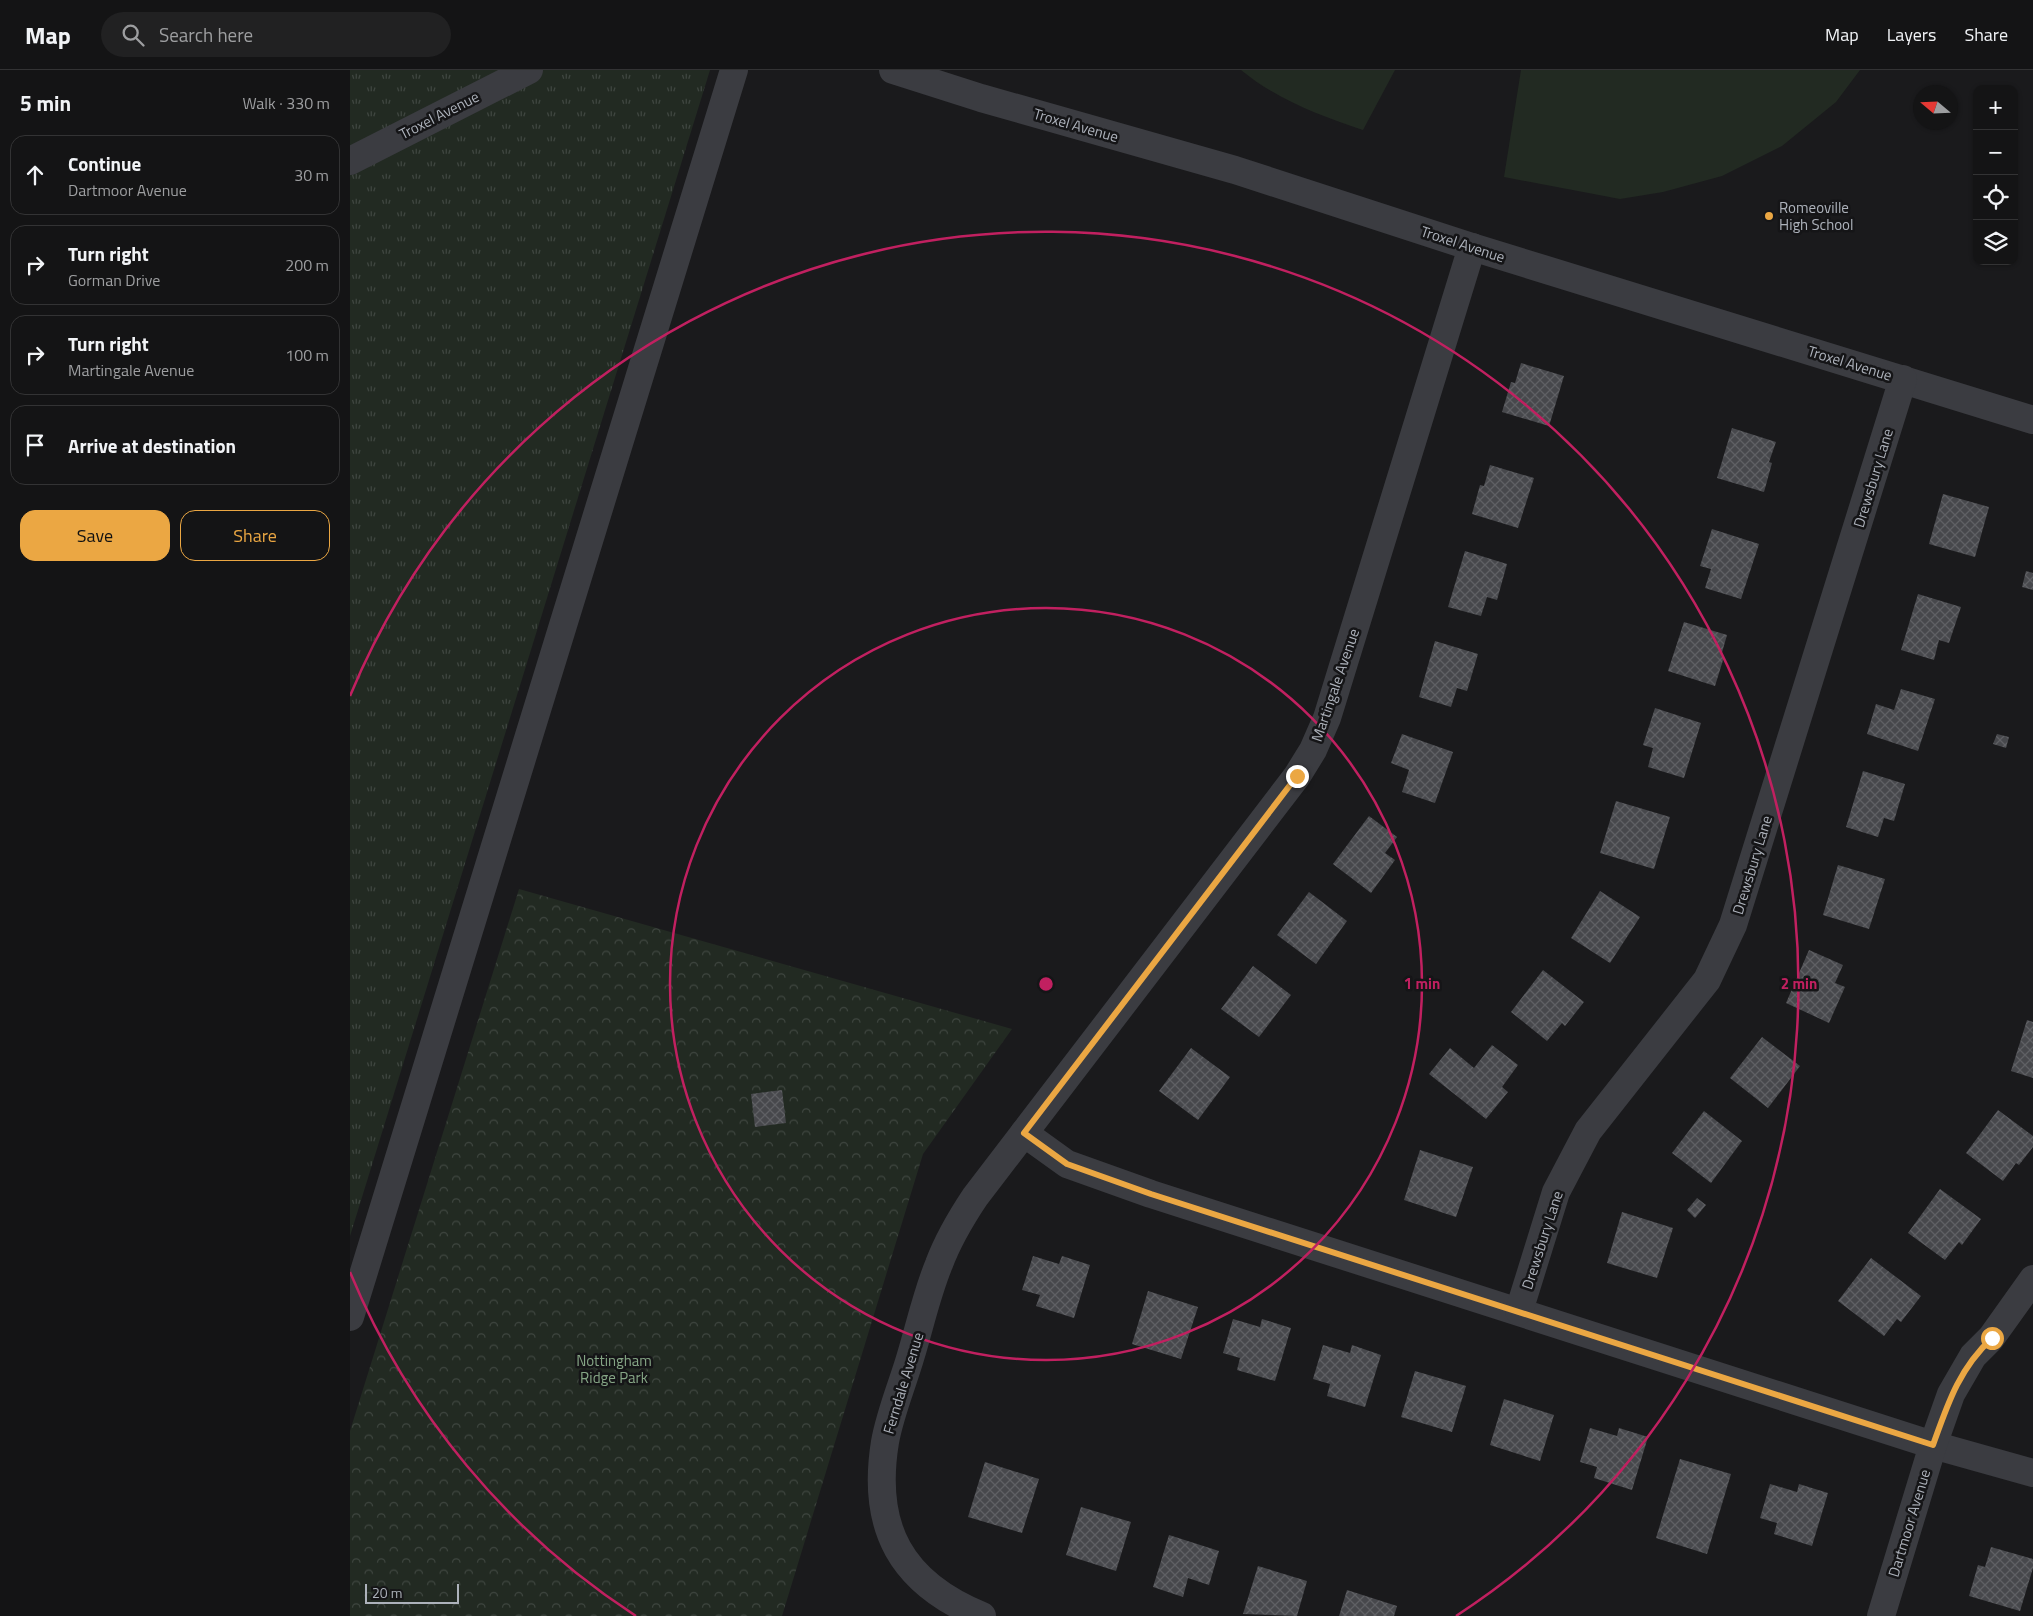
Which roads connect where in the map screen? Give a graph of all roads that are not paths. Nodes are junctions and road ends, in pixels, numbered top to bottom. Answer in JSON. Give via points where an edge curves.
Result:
{"nodes":[{"id":1,"x":529,"y":70,"type":"edge"},
{"id":2,"x":734,"y":70,"type":"edge"},
{"id":3,"x":893,"y":70,"type":"edge"},
{"id":4,"x":350,"y":161,"type":"edge"},
{"id":5,"x":1472,"y":247,"type":"junction"},
{"id":6,"x":1903,"y":379,"type":"junction"},
{"id":7,"x":2033,"y":420,"type":"edge"},
{"id":8,"x":1024,"y":1133,"type":"junction"},
{"id":9,"x":2033,"y":1280,"type":"edge"},
{"id":10,"x":1519,"y":1311,"type":"junction"},
{"id":11,"x":350,"y":1318,"type":"edge"},
{"id":12,"x":1933,"y":1445,"type":"junction"},
{"id":13,"x":2033,"y":1472,"type":"edge"},
{"id":14,"x":982,"y":1616,"type":"edge"},
{"id":15,"x":1881,"y":1616,"type":"edge"}],
"edges":[{"from":1,"to":4,"type":"street","name":"Troxel Avenue"},
{"from":2,"to":11,"type":"street"},
{"from":3,"to":5,"type":"street","name":"Troxel Avenue","via":[[1235,170]]},
{"from":5,"to":6,"type":"street","name":"Troxel Avenue"},
{"from":5,"to":8,"type":"street","name":"Martingale Avenue","via":[[1327,718],[1313,750],[1297,776]]},
{"from":6,"to":7,"type":"street","name":"Troxel Avenue"},
{"from":6,"to":10,"type":"street","name":"Drewsbury Lane","via":[[1733,925],[1707,980],[1588,1131],[1556,1192]]},
{"from":8,"to":10,"type":"street","via":[[1067,1164],[1151,1194]]},
{"from":8,"to":14,"type":"street","name":"Ferndale Avenue","via":[[975,1197],[938,1264],[885,1440],[881,1471],[882,1505],[890,1534],[904,1559],[928,1586],[955,1605]]},
{"from":9,"to":12,"type":"street","name":"Dartmoor Avenue","via":[[1992,1338],[1973,1356],[1951,1394]]},
{"from":10,"to":12,"type":"street"},
{"from":12,"to":13,"type":"street"},
{"from":12,"to":15,"type":"street","name":"Dartmoor Avenue"}]}
